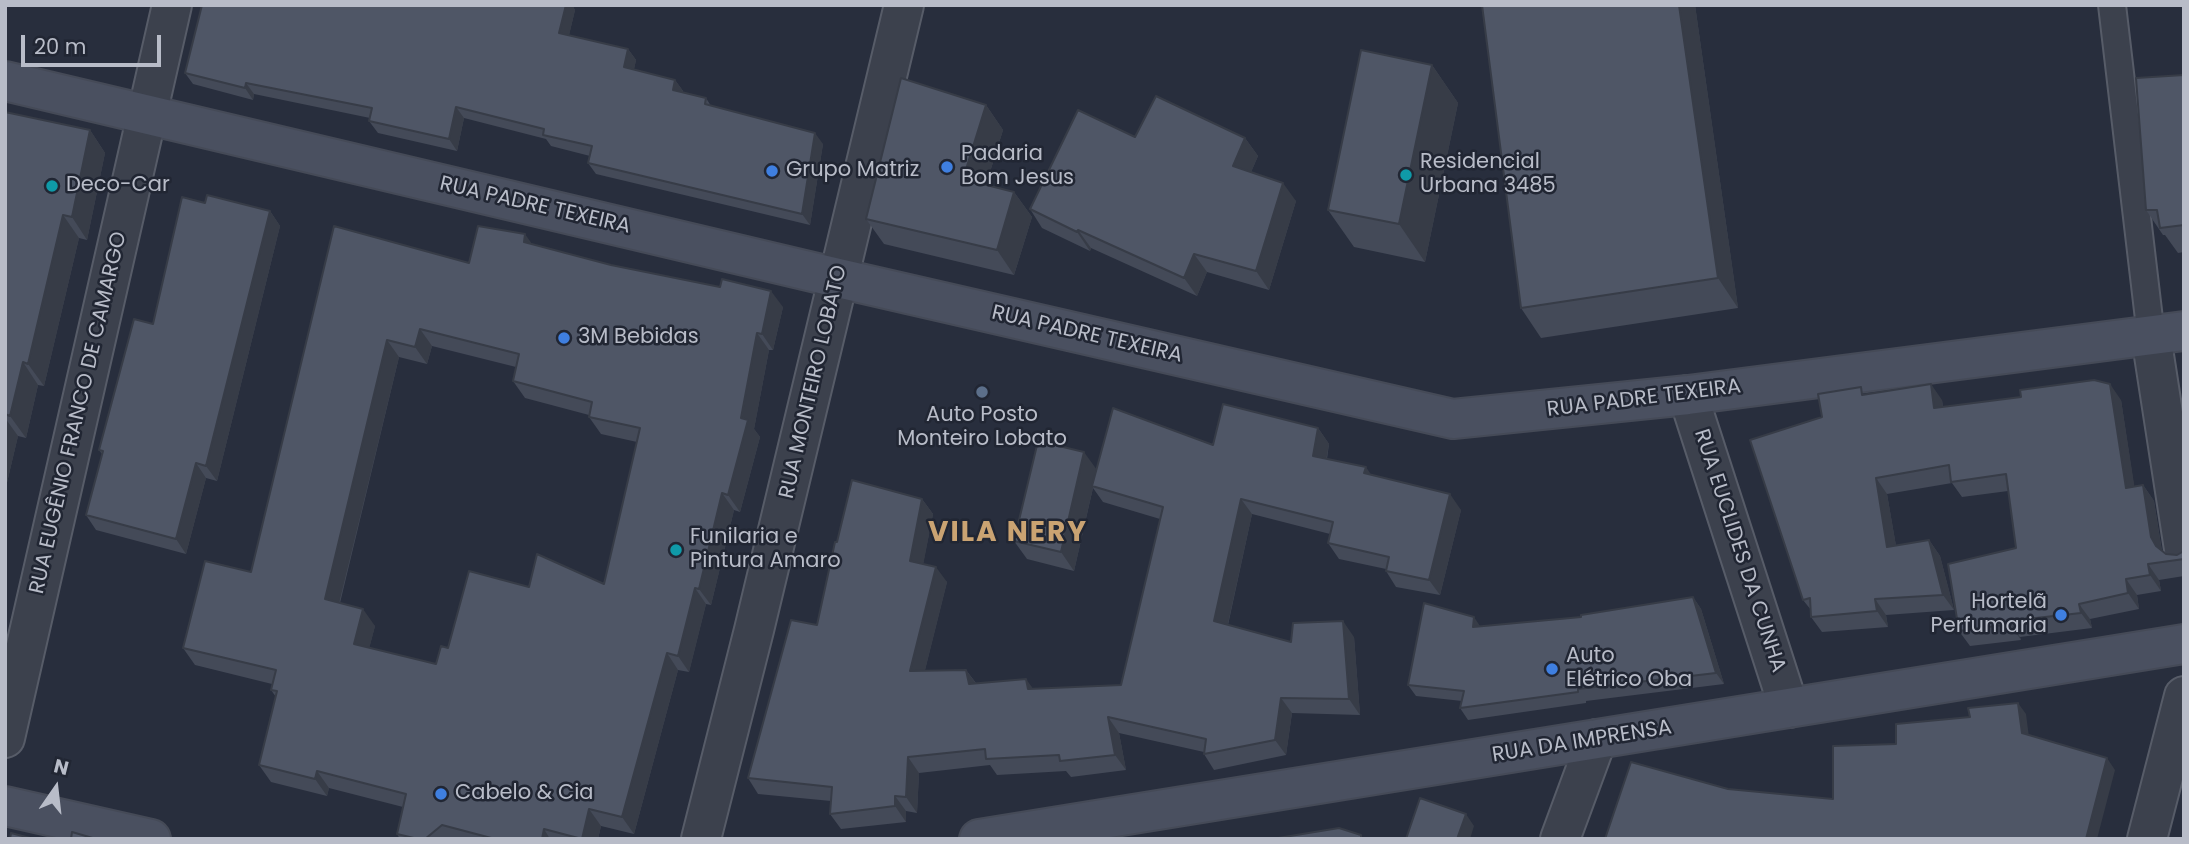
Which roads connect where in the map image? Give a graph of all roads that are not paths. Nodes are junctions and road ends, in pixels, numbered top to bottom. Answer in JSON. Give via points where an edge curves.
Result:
{"nodes":[{"id":1,"x":172,"y":5,"type":"edge"},
{"id":2,"x":904,"y":5,"type":"edge"},
{"id":3,"x":2112,"y":5,"type":"edge"},
{"id":4,"x":5,"y":81,"type":"edge"},
{"id":5,"x":147,"y":113,"type":"junction"},
{"id":6,"x":838,"y":278,"type":"junction"},
{"id":7,"x":2167,"y":334,"type":"edge"},
{"id":8,"x":1688,"y":395,"type":"junction"},
{"id":9,"x":2184,"y":549,"type":"edge"},
{"id":10,"x":2184,"y":643,"type":"edge"},
{"id":11,"x":2184,"y":696,"type":"edge"},
{"id":12,"x":1789,"y":708,"type":"junction"},
{"id":13,"x":5,"y":738,"type":"edge"},
{"id":14,"x":1597,"y":739,"type":"junction"},
{"id":15,"x":5,"y":806,"type":"edge"},
{"id":16,"x":151,"y":839,"type":"edge"},
{"id":17,"x":701,"y":839,"type":"edge"},
{"id":18,"x":979,"y":839,"type":"edge"},
{"id":19,"x":1560,"y":839,"type":"edge"},
{"id":20,"x":2147,"y":839,"type":"edge"}],
"edges":[{"from":1,"to":5,"type":"street","name":"RUA EUGÊNIO FRANCO DE CAMARGO"},
{"from":2,"to":6,"type":"street","name":"RUA MONTEIRO LOBATO"},
{"from":3,"to":7,"type":"lane"},
{"from":4,"to":5,"type":"main road","name":"RUA PADRE TEXEIRA"},
{"from":5,"to":6,"type":"main road","name":"RUA PADRE TEXEIRA"},
{"from":5,"to":13,"type":"street","name":"RUA EUGÊNIO FRANCO DE CAMARGO"},
{"from":6,"to":8,"type":"main road","name":"RUA PADRE TEXEIRA","via":[[1453,419]]},
{"from":6,"to":17,"type":"street","name":"RUA MONTEIRO LOBATO"},
{"from":7,"to":8,"type":"main road","name":"RUA PADRE TEXEIRA"},
{"from":7,"to":9,"type":"street"},
{"from":8,"to":12,"type":"street","name":"RUA EUCLIDES DA CUNHA"},
{"from":10,"to":12,"type":"main road","name":"RUA DA IMPRENSA"},
{"from":11,"to":20,"type":"street"},
{"from":12,"to":14,"type":"main road","name":"RUA DA IMPRENSA"},
{"from":14,"to":18,"type":"main road","name":"RUA DA IMPRENSA"},
{"from":14,"to":19,"type":"street"},
{"from":15,"to":16,"type":"main road"}]}
